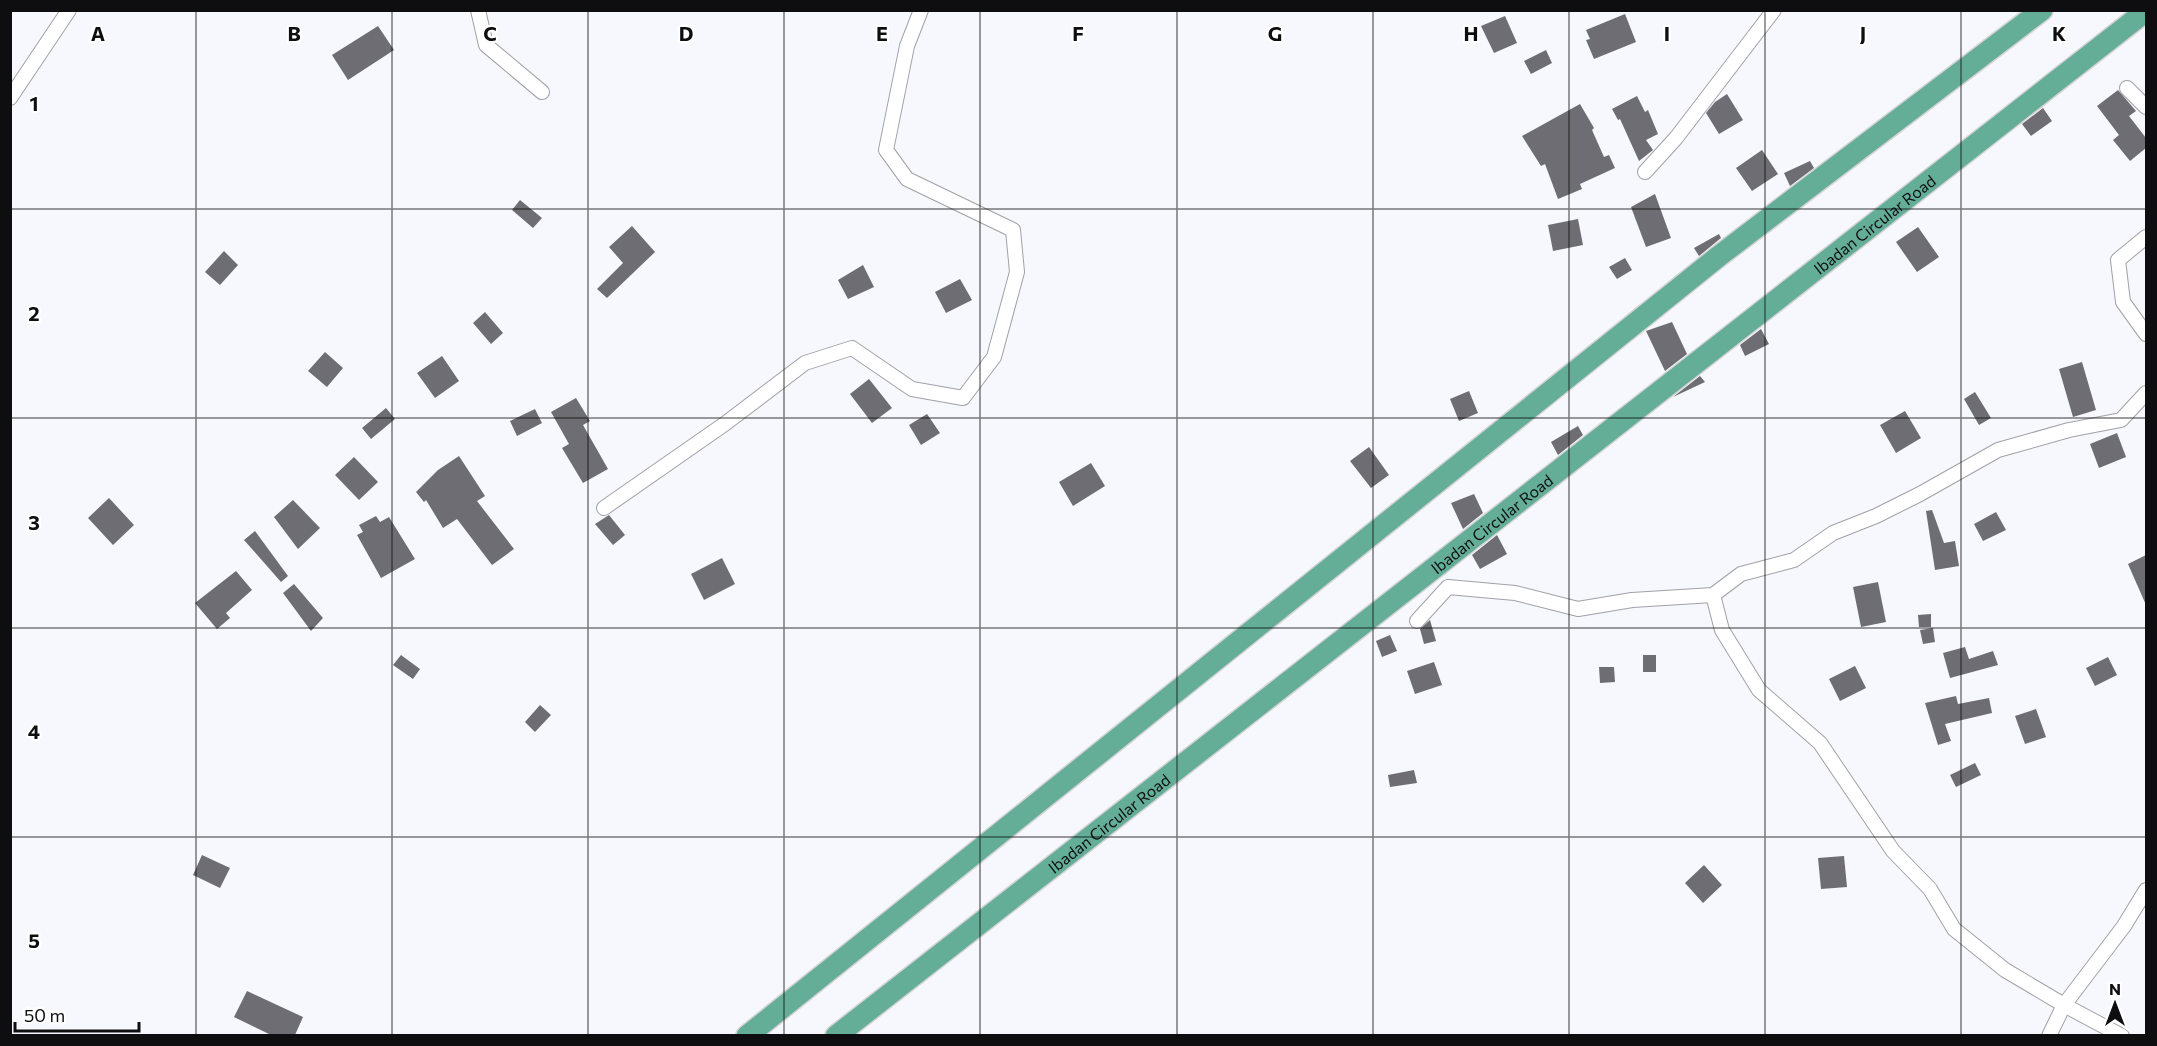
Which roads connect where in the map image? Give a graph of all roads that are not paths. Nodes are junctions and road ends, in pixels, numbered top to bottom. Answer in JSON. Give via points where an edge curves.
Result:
{"nodes":[{"id":1,"x":69,"y":10,"type":"edge"},
{"id":2,"x":477,"y":10,"type":"edge"},
{"id":3,"x":921,"y":10,"type":"edge"},
{"id":4,"x":1774,"y":10,"type":"edge"},
{"id":5,"x":2042,"y":10,"type":"edge"},
{"id":6,"x":2146,"y":11,"type":"edge"},
{"id":7,"x":2127,"y":88,"type":"dead end"},
{"id":8,"x":542,"y":92,"type":"dead end"},
{"id":9,"x":10,"y":98,"type":"edge"},
{"id":10,"x":2146,"y":107,"type":"edge"},
{"id":11,"x":1645,"y":172,"type":"dead end"},
{"id":12,"x":2146,"y":237,"type":"edge"},
{"id":13,"x":2146,"y":334,"type":"edge"},
{"id":14,"x":2146,"y":393,"type":"edge"},
{"id":15,"x":603,"y":508,"type":"dead end"},
{"id":16,"x":1713,"y":596,"type":"junction"},
{"id":17,"x":1417,"y":621,"type":"dead end"},
{"id":18,"x":2146,"y":890,"type":"edge"},
{"id":19,"x":2064,"y":1005,"type":"junction"},
{"id":20,"x":747,"y":1035,"type":"edge"},
{"id":21,"x":836,"y":1035,"type":"edge"},
{"id":22,"x":2049,"y":1035,"type":"edge"},
{"id":23,"x":2122,"y":1035,"type":"edge"}],
"edges":[{"from":1,"to":9,"type":"street"},
{"from":2,"to":8,"type":"street","via":[[486,45]]},
{"from":3,"to":15,"type":"street","via":[[907,46],[886,150],[907,179],[1012,230],[1017,272],[994,357],[963,398],[912,389],[852,348],[805,363]]},
{"from":4,"to":11,"type":"street","via":[[1676,138]]},
{"from":5,"to":20,"type":"highway","via":[[1719,256]]},
{"from":6,"to":21,"type":"highway","name":"Ibadan Circular Road"},
{"from":7,"to":10,"type":"street"},
{"from":12,"to":13,"type":"street","via":[[2118,260],[2123,302]]},
{"from":14,"to":16,"type":"street","via":[[2121,420],[2069,429],[1998,450],[1920,494],[1833,532],[1794,560],[1741,574]]},
{"from":16,"to":17,"type":"street","via":[[1632,600],[1578,609],[1515,593],[1448,587]]},
{"from":16,"to":19,"type":"street","via":[[1722,630],[1760,690],[1820,743],[1893,852],[1930,889],[1954,929],[2005,970]]},
{"from":18,"to":19,"type":"street","via":[[2124,927]]},
{"from":19,"to":22,"type":"street"},
{"from":19,"to":23,"type":"street"}]}
